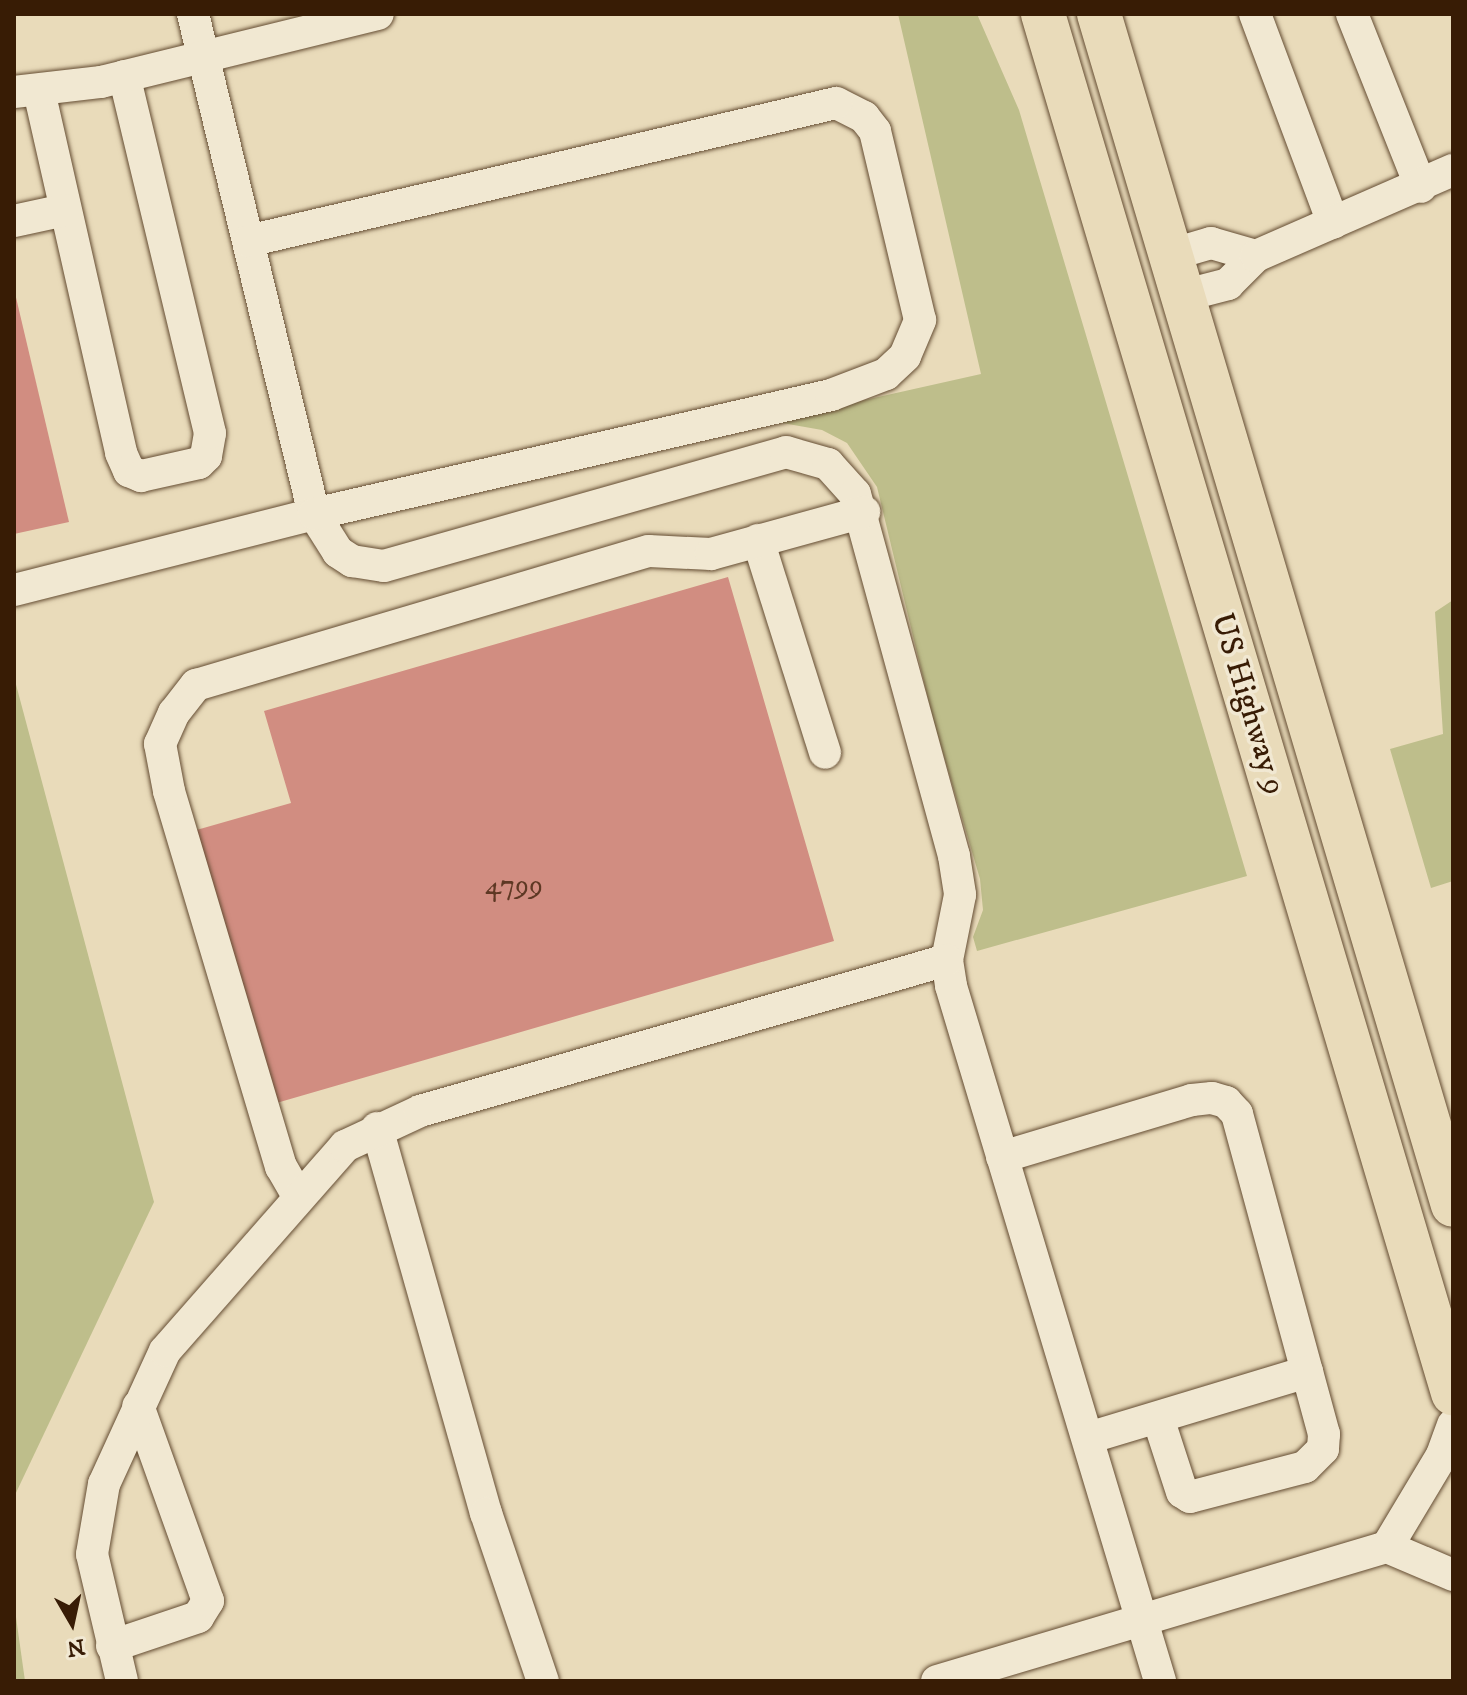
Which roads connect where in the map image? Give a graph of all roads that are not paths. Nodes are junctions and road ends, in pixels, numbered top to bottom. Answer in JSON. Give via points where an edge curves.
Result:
{"nodes":[{"id":1,"x":193,"y":14,"type":"edge"},
{"id":2,"x":375,"y":14,"type":"edge"},
{"id":3,"x":1043,"y":14,"type":"edge"},
{"id":4,"x":1099,"y":14,"type":"edge"},
{"id":5,"x":1255,"y":14,"type":"edge"},
{"id":6,"x":1352,"y":14,"type":"edge"},
{"id":7,"x":203,"y":56,"type":"junction"},
{"id":8,"x":124,"y":76,"type":"junction"},
{"id":9,"x":27,"y":91,"type":"edge"},
{"id":10,"x":1453,"y":170,"type":"edge"},
{"id":11,"x":1421,"y":187,"type":"junction"},
{"id":12,"x":65,"y":210,"type":"junction"},
{"id":13,"x":14,"y":221,"type":"edge"},
{"id":14,"x":1333,"y":223,"type":"junction"},
{"id":15,"x":248,"y":241,"type":"junction"},
{"id":16,"x":1170,"y":255,"type":"junction"},
{"id":17,"x":1256,"y":256,"type":"junction"},
{"id":18,"x":1182,"y":296,"type":"junction"},
{"id":19,"x":864,"y":512,"type":"junction"},
{"id":20,"x":314,"y":514,"type":"junction"},
{"id":21,"x":758,"y":540,"type":"junction"},
{"id":22,"x":14,"y":590,"type":"edge"},
{"id":23,"x":825,"y":753,"type":"dead end"},
{"id":24,"x":947,"y":960,"type":"junction"},
{"id":25,"x":377,"y":1128,"type":"junction"},
{"id":26,"x":1002,"y":1157,"type":"junction"},
{"id":27,"x":298,"y":1196,"type":"junction"},
{"id":28,"x":1453,"y":1204,"type":"edge"},
{"id":29,"x":1307,"y":1372,"type":"junction"},
{"id":30,"x":1453,"y":1393,"type":"edge"},
{"id":31,"x":138,"y":1406,"type":"junction"},
{"id":32,"x":1158,"y":1418,"type":"junction"},
{"id":33,"x":1453,"y":1425,"type":"edge"},
{"id":34,"x":1088,"y":1438,"type":"junction"},
{"id":35,"x":1387,"y":1547,"type":"junction"},
{"id":36,"x":1453,"y":1575,"type":"edge"},
{"id":37,"x":1142,"y":1618,"type":"junction"},
{"id":38,"x":112,"y":1646,"type":"junction"},
{"id":39,"x":122,"y":1681,"type":"edge"},
{"id":40,"x":543,"y":1681,"type":"edge"},
{"id":41,"x":937,"y":1681,"type":"edge"},
{"id":42,"x":1160,"y":1681,"type":"edge"}],
"edges":[{"from":1,"to":7,"type":"lane"},
{"from":2,"to":7,"type":"lane"},
{"from":3,"to":30,"type":"highway","name":"US Highway 9"},
{"from":4,"to":16,"type":"highway","name":"US Highway 9"},
{"from":5,"to":14,"type":"lane"},
{"from":6,"to":11,"type":"lane"},
{"from":7,"to":8,"type":"lane"},
{"from":7,"to":15,"type":"lane"},
{"from":8,"to":9,"type":"lane"},
{"from":8,"to":12,"type":"lane","via":[[210,433],[206,456],[199,463],[141,476],[129,471]]},
{"from":9,"to":12,"type":"lane"},
{"from":10,"to":11,"type":"lane"},
{"from":11,"to":14,"type":"lane"},
{"from":12,"to":13,"type":"lane"},
{"from":14,"to":17,"type":"lane"},
{"from":15,"to":20,"type":"lane"},
{"from":15,"to":20,"type":"lane","via":[[810,106],[849,107],[875,131],[879,145],[920,320],[911,347],[886,374],[831,395]]},
{"from":16,"to":17,"type":"lane","via":[[1211,243]]},
{"from":16,"to":18,"type":"highway","name":"US Highway 9"},
{"from":17,"to":18,"type":"lane","via":[[1228,284]]},
{"from":18,"to":28,"type":"highway","name":"US Highway 9"},
{"from":19,"to":20,"type":"lane","via":[[844,478],[828,464],[786,452],[384,566],[352,561],[338,552]]},
{"from":19,"to":21,"type":"lane"},
{"from":19,"to":24,"type":"lane","via":[[911,710],[954,856],[960,895]]},
{"from":20,"to":22,"type":"lane"},
{"from":21,"to":23,"type":"lane"},
{"from":21,"to":27,"type":"lane","via":[[711,554],[649,551],[366,632],[196,685],[174,713],[160,744],[169,791],[276,1152]]},
{"from":24,"to":25,"type":"lane"},
{"from":24,"to":26,"type":"lane"},
{"from":25,"to":27,"type":"lane","via":[[345,1146]]},
{"from":25,"to":40,"type":"lane","via":[[486,1513]]},
{"from":26,"to":29,"type":"lane","via":[[1192,1100],[1226,1102],[1237,1114]]},
{"from":26,"to":34,"type":"lane"},
{"from":27,"to":31,"type":"lane","via":[[165,1351]]},
{"from":29,"to":32,"type":"lane"},
{"from":29,"to":32,"type":"lane","via":[[1324,1434],[1323,1449],[1305,1467],[1190,1497],[1182,1492]]},
{"from":31,"to":38,"type":"lane","via":[[104,1484],[94,1529],[96,1585]]},
{"from":31,"to":38,"type":"lane","via":[[208,1601],[198,1617]]},
{"from":32,"to":34,"type":"lane"},
{"from":33,"to":35,"type":"lane","via":[[1422,1492]]},
{"from":34,"to":37,"type":"lane"},
{"from":35,"to":36,"type":"lane"},
{"from":35,"to":37,"type":"lane"},
{"from":37,"to":41,"type":"lane"},
{"from":37,"to":42,"type":"lane"},
{"from":38,"to":39,"type":"lane"}]}
